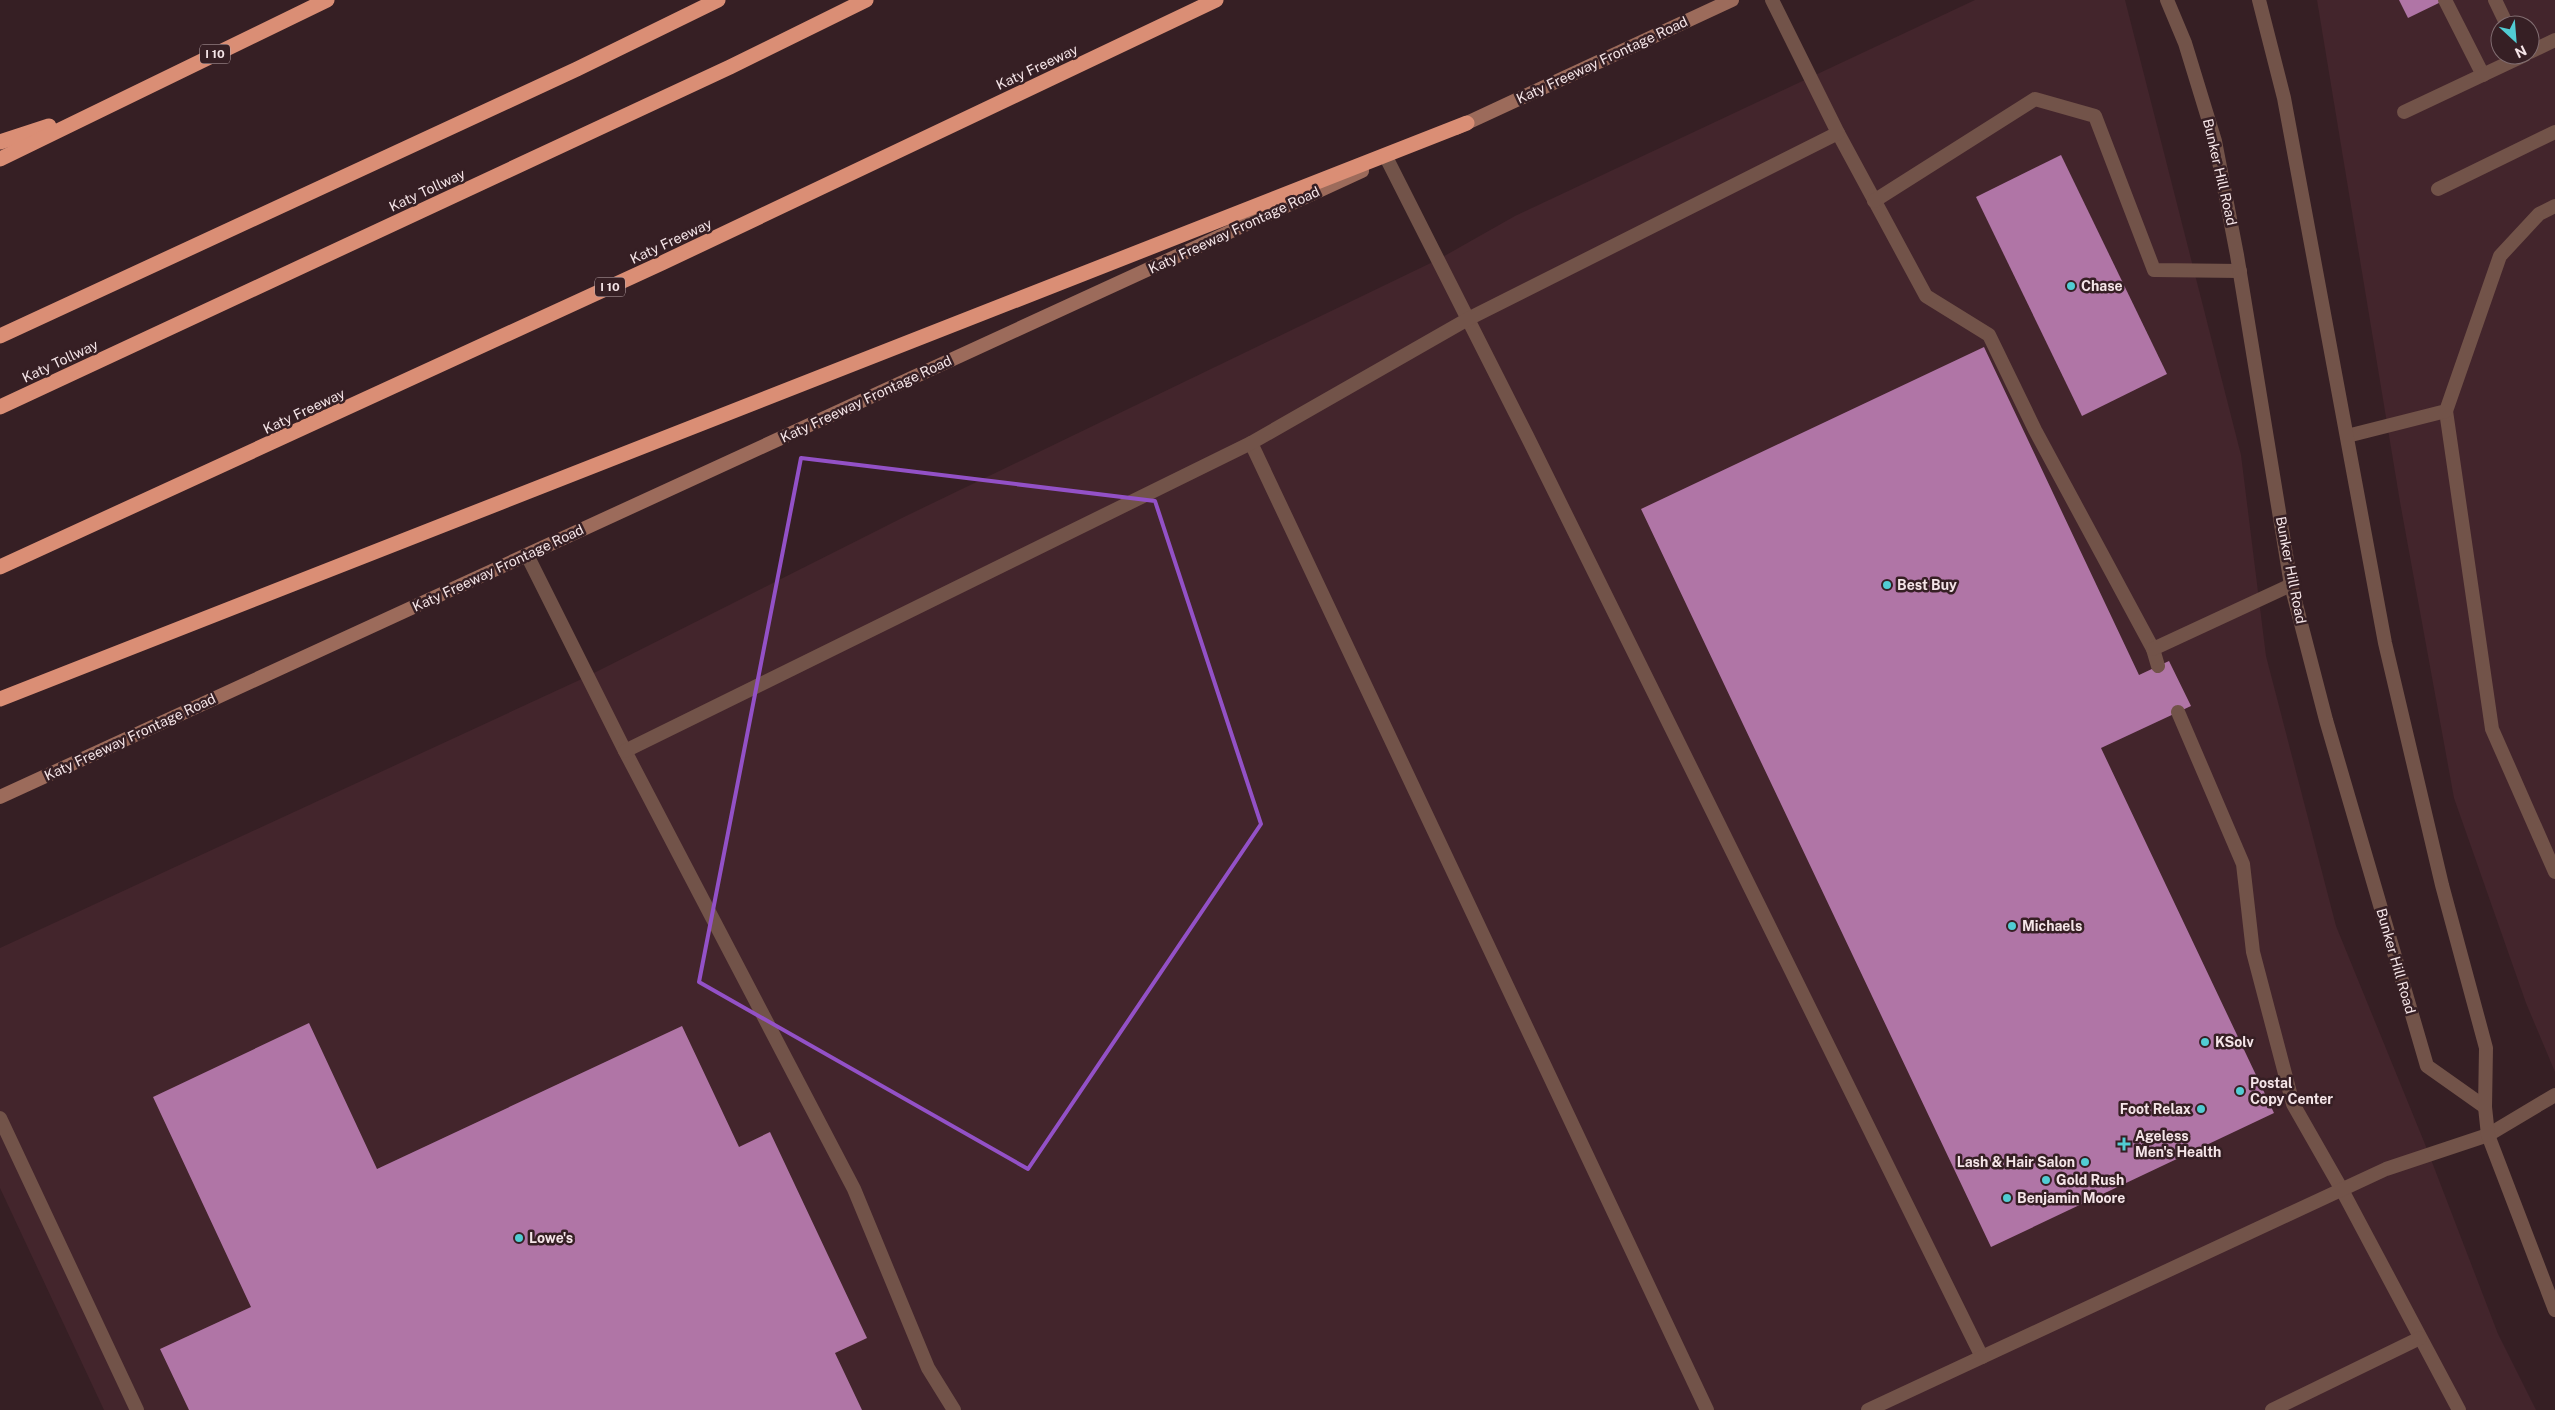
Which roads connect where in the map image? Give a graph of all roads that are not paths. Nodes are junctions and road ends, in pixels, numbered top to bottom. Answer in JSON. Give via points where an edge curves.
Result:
{"nodes":[{"id":1,"x":327,"y":0,"type":"edge"},
{"id":2,"x":718,"y":0,"type":"edge"},
{"id":3,"x":866,"y":0,"type":"edge"},
{"id":4,"x":1216,"y":0,"type":"edge"},
{"id":5,"x":1732,"y":0,"type":"edge"},
{"id":6,"x":1772,"y":0,"type":"edge"},
{"id":7,"x":2167,"y":0,"type":"edge"},
{"id":8,"x":2259,"y":0,"type":"edge"},
{"id":9,"x":2445,"y":0,"type":"edge"},
{"id":10,"x":2495,"y":0,"type":"edge"},
{"id":11,"x":2502,"y":15,"type":"edge"},
{"id":12,"x":2555,"y":40,"type":"edge"},
{"id":13,"x":2540,"y":47,"type":"edge"},
{"id":14,"x":2502,"y":65,"type":"edge"},
{"id":15,"x":2483,"y":74,"type":"junction"},
{"id":16,"x":102,"y":109,"type":"junction"},
{"id":17,"x":2404,"y":112,"type":"dead end"},
{"id":18,"x":1467,"y":123,"type":"junction"},
{"id":19,"x":2555,"y":132,"type":"edge"},
{"id":20,"x":1838,"y":133,"type":"junction"},
{"id":21,"x":0,"y":142,"type":"edge"},
{"id":22,"x":0,"y":158,"type":"edge"},
{"id":23,"x":1387,"y":160,"type":"junction"},
{"id":24,"x":2438,"y":189,"type":"dead end"},
{"id":25,"x":1874,"y":201,"type":"junction"},
{"id":26,"x":2555,"y":206,"type":"edge"},
{"id":27,"x":2240,"y":271,"type":"junction"},
{"id":28,"x":1468,"y":319,"type":"junction"},
{"id":29,"x":0,"y":336,"type":"edge"},
{"id":30,"x":0,"y":407,"type":"edge"},
{"id":31,"x":2446,"y":411,"type":"junction"},
{"id":32,"x":2347,"y":436,"type":"junction"},
{"id":33,"x":1251,"y":443,"type":"junction"},
{"id":34,"x":527,"y":555,"type":"junction"},
{"id":35,"x":0,"y":567,"type":"edge"},
{"id":36,"x":2291,"y":586,"type":"junction"},
{"id":37,"x":2153,"y":649,"type":"junction"},
{"id":38,"x":2158,"y":666,"type":"dead end"},
{"id":39,"x":0,"y":699,"type":"edge"},
{"id":40,"x":2178,"y":712,"type":"dead end"},
{"id":41,"x":625,"y":752,"type":"junction"},
{"id":42,"x":0,"y":797,"type":"edge"},
{"id":43,"x":2555,"y":872,"type":"edge"},
{"id":44,"x":2555,"y":1095,"type":"edge"},
{"id":45,"x":2485,"y":1107,"type":"junction"},
{"id":46,"x":0,"y":1118,"type":"edge"},
{"id":47,"x":2488,"y":1135,"type":"junction"},
{"id":48,"x":2342,"y":1190,"type":"junction"},
{"id":49,"x":2555,"y":1310,"type":"edge"},
{"id":50,"x":2420,"y":1338,"type":"junction"},
{"id":51,"x":1982,"y":1357,"type":"junction"},
{"id":52,"x":137,"y":1410,"type":"edge"},
{"id":53,"x":954,"y":1410,"type":"edge"},
{"id":54,"x":1707,"y":1410,"type":"edge"},
{"id":55,"x":1868,"y":1410,"type":"edge"},
{"id":56,"x":2272,"y":1410,"type":"edge"},
{"id":57,"x":2458,"y":1410,"type":"edge"}],
"edges":[{"from":1,"to":16,"type":"highway","number":"I 10"},
{"from":2,"to":29,"type":"highway","via":[[577,69]]},
{"from":3,"to":30,"type":"highway","name":"Katy Tollway","via":[[730,67]]},
{"from":4,"to":35,"type":"highway","name":"Katy Freeway","number":"I 10","via":[[662,264]]},
{"from":5,"to":18,"type":"main road","name":"Katy Freeway Frontage Road"},
{"from":6,"to":20,"type":"street"},
{"from":7,"to":27,"type":"street","name":"Bunker Hill Road","via":[[2185,43],[2215,141]]},
{"from":8,"to":32,"type":"street","via":[[2284,98]]},
{"from":9,"to":15,"type":"street"},
{"from":10,"to":11,"type":"street"},
{"from":12,"to":13,"type":"street"},
{"from":14,"to":15,"type":"street"},
{"from":15,"to":17,"type":"street"},
{"from":16,"to":21,"type":"highway"},
{"from":16,"to":22,"type":"highway","number":"I 10"},
{"from":18,"to":23,"type":"main road","name":"Katy Freeway Frontage Road"},
{"from":18,"to":39,"type":"highway"},
{"from":19,"to":24,"type":"street"},
{"from":20,"to":25,"type":"street"},
{"from":20,"to":28,"type":"street"},
{"from":23,"to":28,"type":"street"},
{"from":23,"to":34,"type":"main road","name":"Katy Freeway Frontage Road"},
{"from":25,"to":27,"type":"street","via":[[2035,99],[2095,116],[2154,270]]},
{"from":25,"to":37,"type":"street","via":[[1926,296],[1989,335],[2035,430]]},
{"from":26,"to":31,"type":"street","via":[[2540,214],[2500,256]]},
{"from":27,"to":36,"type":"street","name":"Bunker Hill Road"},
{"from":28,"to":33,"type":"street"},
{"from":28,"to":51,"type":"street"},
{"from":31,"to":32,"type":"street"},
{"from":31,"to":43,"type":"street","via":[[2492,729]]},
{"from":32,"to":45,"type":"street","via":[[2385,643],[2442,885],[2486,1048]]},
{"from":33,"to":41,"type":"street"},
{"from":33,"to":54,"type":"street"},
{"from":34,"to":41,"type":"street"},
{"from":34,"to":42,"type":"main road","name":"Katy Freeway Frontage Road"},
{"from":36,"to":37,"type":"street"},
{"from":36,"to":45,"type":"street","name":"Bunker Hill Road","via":[[2326,720],[2427,1066]]},
{"from":37,"to":38,"type":"street"},
{"from":40,"to":48,"type":"street","via":[[2243,864],[2253,952],[2293,1104]]},
{"from":41,"to":53,"type":"street","via":[[854,1189],[928,1368]]},
{"from":44,"to":47,"type":"street"},
{"from":45,"to":47,"type":"street"},
{"from":46,"to":52,"type":"street"},
{"from":47,"to":48,"type":"street","via":[[2386,1169]]},
{"from":47,"to":49,"type":"street"},
{"from":48,"to":50,"type":"street"},
{"from":48,"to":51,"type":"street"},
{"from":50,"to":56,"type":"street"},
{"from":50,"to":57,"type":"street"},
{"from":51,"to":55,"type":"street"}]}
